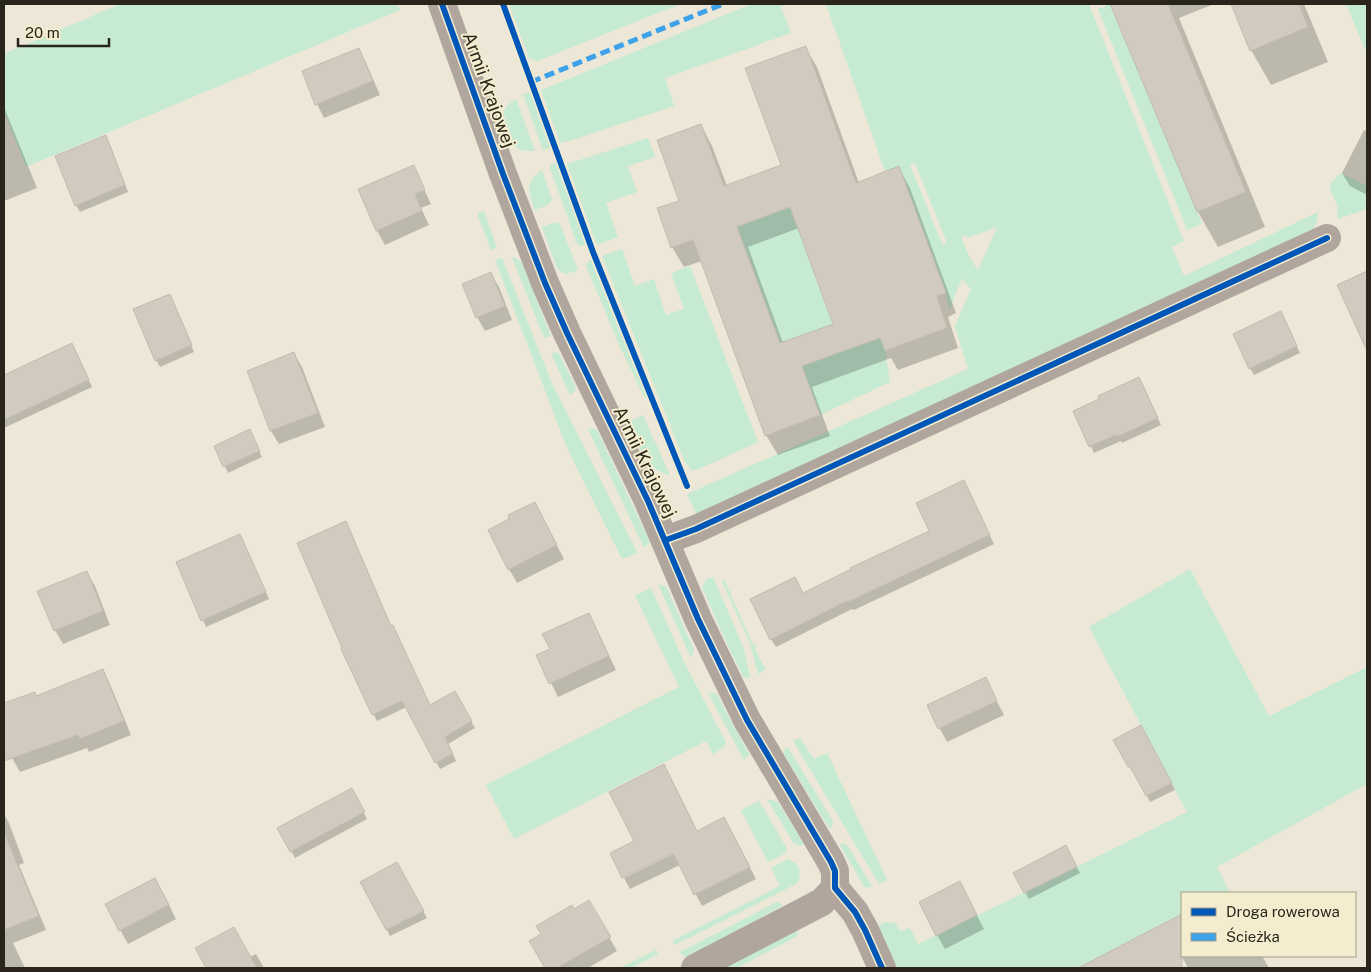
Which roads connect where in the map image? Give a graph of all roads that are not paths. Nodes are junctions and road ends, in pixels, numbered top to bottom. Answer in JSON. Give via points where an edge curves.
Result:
{"nodes":[{"id":1,"x":442,"y":4,"type":"edge"},
{"id":2,"x":1327,"y":238,"type":"dead end"},
{"id":3,"x":666,"y":540,"type":"junction"},
{"id":4,"x":835,"y":888,"type":"junction"},
{"id":5,"x":695,"y":968,"type":"edge"},
{"id":6,"x":882,"y":968,"type":"edge"}],
"edges":[{"from":1,"to":3,"type":"street","name":"Armii Krajowej","via":[[545,282]]},
{"from":2,"to":3,"type":"street"},
{"from":3,"to":4,"type":"street","name":"Armii Krajowej","via":[[698,618],[747,720],[831,862],[835,871]]},
{"from":4,"to":5,"type":"street","via":[[822,902]]},
{"from":4,"to":6,"type":"street","via":[[855,912]]}]}
